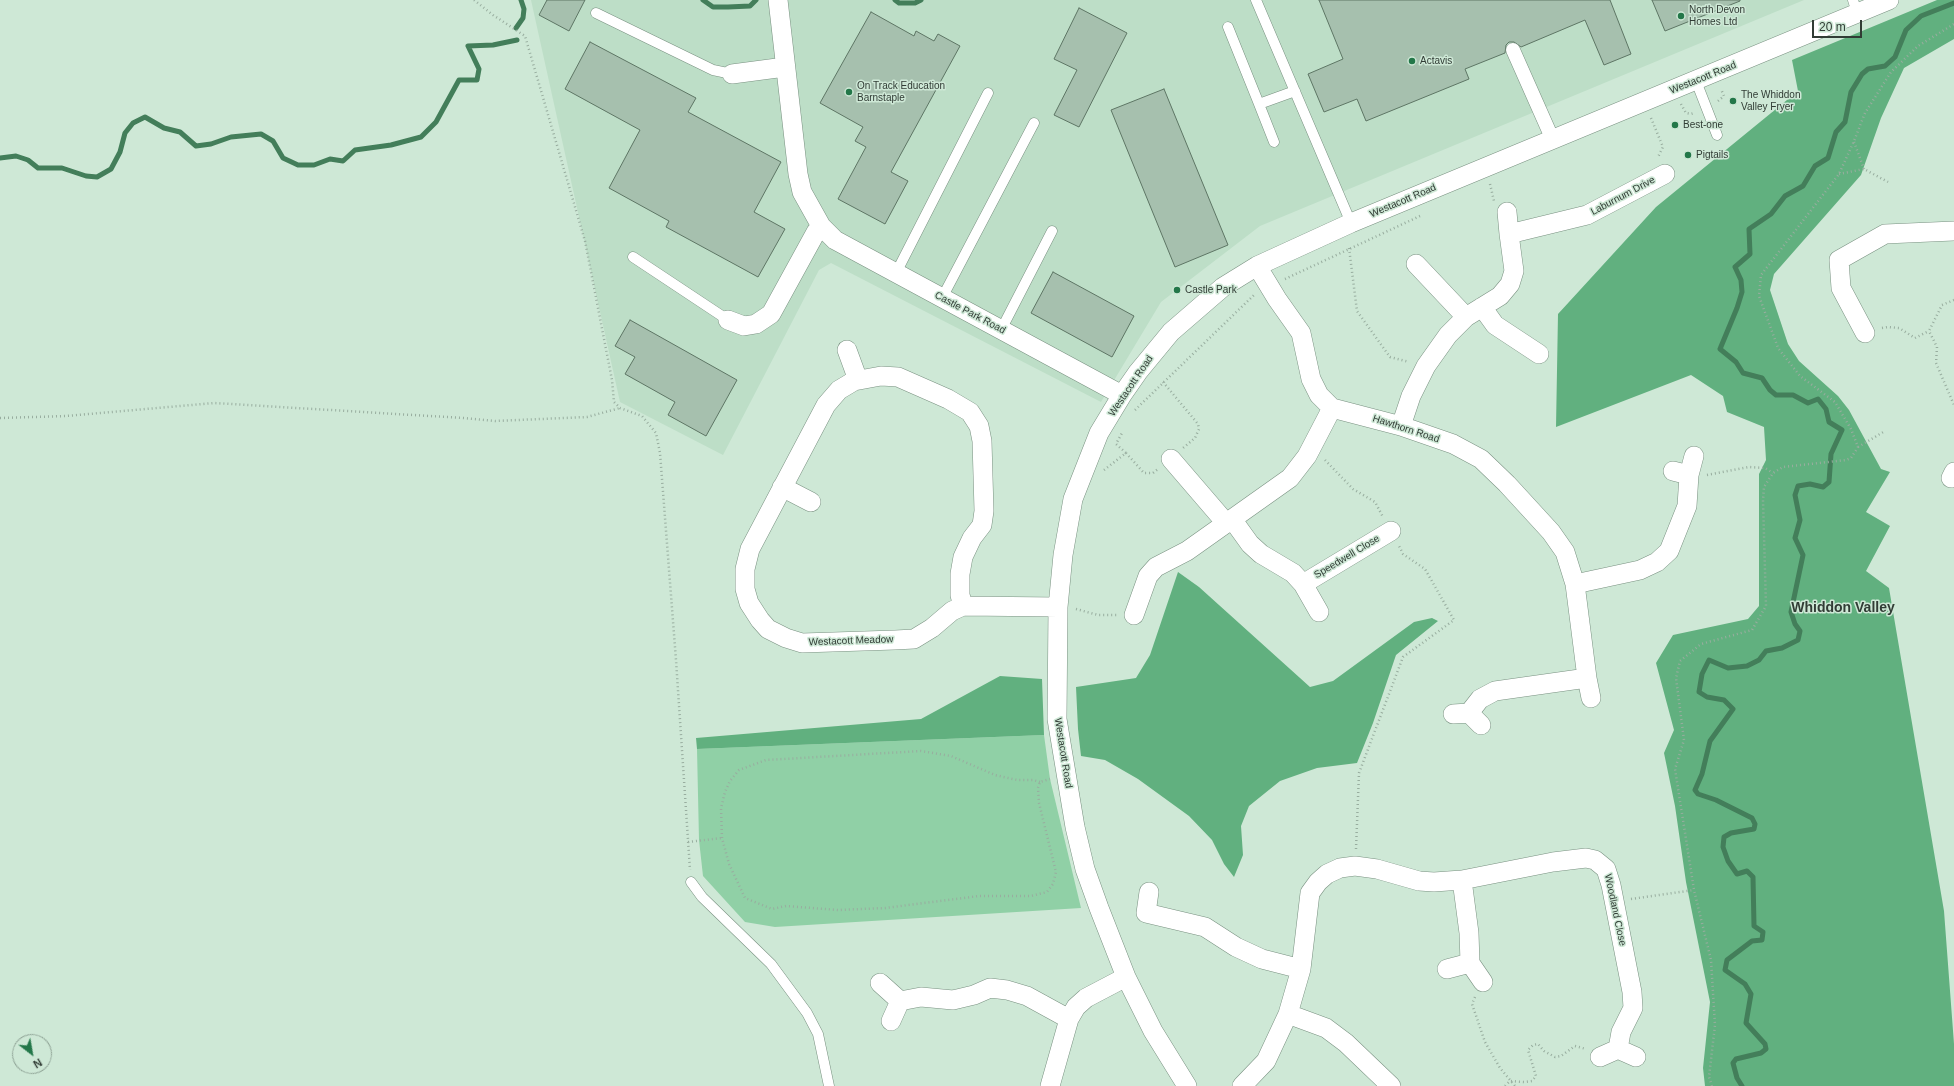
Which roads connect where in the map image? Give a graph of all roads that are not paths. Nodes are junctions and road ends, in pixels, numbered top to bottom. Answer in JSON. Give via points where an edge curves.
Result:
{"nodes":[{"id":1,"x":1256,"y":0,"type":"edge"},
{"id":2,"x":1889,"y":0,"type":"edge"},
{"id":3,"x":778,"y":2,"type":"edge"},
{"id":4,"x":1855,"y":7,"type":"edge"},
{"id":5,"x":596,"y":12,"type":"dead end"},
{"id":6,"x":1228,"y":27,"type":"dead end"},
{"id":7,"x":1513,"y":50,"type":"dead end"},
{"id":8,"x":785,"y":67,"type":"junction"},
{"id":9,"x":732,"y":74,"type":"joint"},
{"id":10,"x":1696,"y":81,"type":"junction"},
{"id":11,"x":1295,"y":91,"type":"junction"},
{"id":12,"x":988,"y":93,"type":"dead end"},
{"id":13,"x":1259,"y":104,"type":"junction"},
{"id":14,"x":1034,"y":123,"type":"dead end"},
{"id":15,"x":1717,"y":135,"type":"dead end"},
{"id":16,"x":1552,"y":138,"type":"junction"},
{"id":17,"x":1274,"y":142,"type":"dead end"},
{"id":18,"x":1665,"y":174,"type":"road end"},
{"id":19,"x":1507,"y":212,"type":"dead end"},
{"id":20,"x":1350,"y":223,"type":"junction"},
{"id":21,"x":821,"y":226,"type":"junction"},
{"id":22,"x":1052,"y":231,"type":"dead end"},
{"id":23,"x":1954,"y":231,"type":"edge"},
{"id":24,"x":1510,"y":234,"type":"junction"},
{"id":25,"x":633,"y":257,"type":"dead end"},
{"id":26,"x":1416,"y":264,"type":"dead end"},
{"id":27,"x":1257,"y":266,"type":"junction"},
{"id":28,"x":896,"y":273,"type":"junction"},
{"id":29,"x":942,"y":298,"type":"junction"},
{"id":30,"x":1482,"y":307,"type":"junction"},
{"id":31,"x":1466,"y":318,"type":"junction"},
{"id":32,"x":728,"y":320,"type":"joint"},
{"id":33,"x":1001,"y":330,"type":"junction"},
{"id":34,"x":1865,"y":333,"type":"road end"},
{"id":35,"x":847,"y":350,"type":"dead end"},
{"id":36,"x":1539,"y":354,"type":"dead end"},
{"id":37,"x":858,"y":380,"type":"junction"},
{"id":38,"x":1122,"y":395,"type":"junction"},
{"id":39,"x":1332,"y":408,"type":"junction"},
{"id":40,"x":1402,"y":426,"type":"junction"},
{"id":41,"x":1694,"y":456,"type":"dead end"},
{"id":42,"x":1171,"y":459,"type":"road end"},
{"id":43,"x":782,"y":487,"type":"junction"},
{"id":44,"x":811,"y":502,"type":"dead end"},
{"id":45,"x":1229,"y":521,"type":"junction"},
{"id":46,"x":1391,"y":531,"type":"road end"},
{"id":47,"x":1303,"y":584,"type":"junction"},
{"id":48,"x":1575,"y":584,"type":"junction"},
{"id":49,"x":963,"y":606,"type":"junction"},
{"id":50,"x":1067,"y":608,"type":"junction"},
{"id":51,"x":1319,"y":612,"type":"dead end"},
{"id":52,"x":1134,"y":615,"type":"road end"},
{"id":53,"x":1587,"y":678,"type":"junction"},
{"id":54,"x":1591,"y":698,"type":"dead end"},
{"id":55,"x":1468,"y":717,"type":"dead end"},
{"id":56,"x":1462,"y":880,"type":"junction"},
{"id":57,"x":691,"y":882,"type":"road end"},
{"id":58,"x":1149,"y":892,"type":"dead end"},
{"id":59,"x":1470,"y":963,"type":"junction"},
{"id":60,"x":1301,"y":969,"type":"junction"},
{"id":61,"x":1447,"y":969,"type":"dead end"},
{"id":62,"x":1126,"y":977,"type":"junction"},
{"id":63,"x":1483,"y":982,"type":"road end"},
{"id":64,"x":880,"y":983,"type":"dead end"},
{"id":65,"x":900,"y":1001,"type":"junction"},
{"id":66,"x":1288,"y":1014,"type":"junction"},
{"id":67,"x":1069,"y":1019,"type":"junction"},
{"id":68,"x":891,"y":1021,"type":"dead end"},
{"id":69,"x":1618,"y":1049,"type":"junction"},
{"id":70,"x":1600,"y":1057,"type":"road end"},
{"id":71,"x":1636,"y":1057,"type":"dead end"},
{"id":72,"x":829,"y":1086,"type":"edge"},
{"id":73,"x":1050,"y":1086,"type":"edge"},
{"id":74,"x":1187,"y":1086,"type":"edge"},
{"id":75,"x":1242,"y":1086,"type":"edge"},
{"id":76,"x":1391,"y":1086,"type":"edge"}],
"edges":[{"from":1,"to":11,"type":"lane"},
{"from":2,"to":4,"type":"street","name":"Westacott Road"},
{"from":3,"to":8,"type":"street","name":"Castle Park Road"},
{"from":4,"to":10,"type":"street","name":"Westacott Road"},
{"from":5,"to":9,"type":"lane","via":[[713,70]]},
{"from":6,"to":13,"type":"lane"},
{"from":7,"to":16,"type":"street"},
{"from":8,"to":9,"type":"street"},
{"from":8,"to":21,"type":"street","name":"Castle Park Road","via":[[802,192]]},
{"from":10,"to":15,"type":"lane"},
{"from":10,"to":16,"type":"street","name":"Westacott Road"},
{"from":11,"to":13,"type":"lane"},
{"from":11,"to":20,"type":"lane"},
{"from":12,"to":28,"type":"lane"},
{"from":13,"to":17,"type":"lane"},
{"from":14,"to":29,"type":"lane"},
{"from":16,"to":20,"type":"street","name":"Westacott Road"},
{"from":18,"to":24,"type":"street","name":"Laburnum Drive","via":[[1587,215]]},
{"from":19,"to":24,"type":"street"},
{"from":20,"to":27,"type":"street","name":"Westacott Road"},
{"from":21,"to":28,"type":"street","name":"Castle Park Road","via":[[835,240]]},
{"from":21,"to":32,"type":"street","via":[[771,314],[756,324],[744,326]]},
{"from":22,"to":33,"type":"lane"},
{"from":23,"to":34,"type":"street","via":[[1885,234],[1839,260],[1840,288]]},
{"from":24,"to":30,"type":"street","via":[[1514,271],[1510,284],[1500,296]]},
{"from":25,"to":32,"type":"lane"},
{"from":26,"to":31,"type":"street"},
{"from":27,"to":38,"type":"street","name":"Westacott Road","via":[[1223,287],[1171,332]]},
{"from":27,"to":39,"type":"street","via":[[1301,333],[1311,380],[1319,396]]},
{"from":28,"to":29,"type":"street","name":"Castle Park Road"},
{"from":29,"to":33,"type":"street","name":"Castle Park Road"},
{"from":30,"to":31,"type":"street"},
{"from":30,"to":36,"type":"street","via":[[1495,325]]},
{"from":31,"to":40,"type":"street","via":[[1448,334],[1426,366],[1411,396]]},
{"from":33,"to":38,"type":"street","name":"Castle Park Road"},
{"from":35,"to":37,"type":"street"},
{"from":37,"to":43,"type":"street","name":"Westacott Meadow","via":[[839,390],[826,405]]},
{"from":37,"to":49,"type":"street","name":"Westacott Meadow","via":[[881,376],[898,377],[948,399],[970,412],[980,426],[984,511],[982,525],[963,557],[960,574]]},
{"from":38,"to":50,"type":"street","name":"Westacott Road","via":[[1099,433],[1073,499],[1063,555]]},
{"from":39,"to":40,"type":"street","name":"Hawthorn Road"},
{"from":39,"to":45,"type":"street","via":[[1312,447],[1290,478]]},
{"from":40,"to":48,"type":"street","name":"Hawthorn Road","via":[[1453,444],[1481,458],[1551,532],[1565,552]]},
{"from":41,"to":48,"type":"street","via":[[1681,473],[1687,506],[1669,551],[1657,562],[1640,570]]},
{"from":42,"to":45,"type":"street","name":"Speedwell Close"},
{"from":43,"to":44,"type":"street"},
{"from":43,"to":49,"type":"street","name":"Westacott Meadow","via":[[750,549],[745,569],[745,589],[749,602],[768,629],[802,643],[914,639]]},
{"from":45,"to":47,"type":"street","name":"Speedwell Close","via":[[1261,554],[1293,573]]},
{"from":45,"to":52,"type":"street","via":[[1187,551],[1156,567],[1148,576]]},
{"from":46,"to":47,"type":"street","name":"Speedwell Close"},
{"from":47,"to":51,"type":"street","name":"Speedwell Close"},
{"from":48,"to":53,"type":"street","name":"Hawthorn Road"},
{"from":49,"to":50,"type":"street"},
{"from":50,"to":62,"type":"street","name":"Westacott Road","via":[[1057,719],[1075,827],[1085,869]]},
{"from":53,"to":54,"type":"street","name":"Hawthorn Road"},
{"from":53,"to":55,"type":"street","via":[[1496,691],[1480,700]]},
{"from":56,"to":59,"type":"street"},
{"from":56,"to":60,"type":"street","name":"Woodland Close","via":[[1418,881],[1355,866],[1340,868],[1328,874],[1310,893]]},
{"from":56,"to":69,"type":"street","name":"Woodland Close","via":[[1586,858],[1595,860],[1606,869],[1633,1008],[1621,1032]]},
{"from":57,"to":72,"type":"lane","via":[[702,897],[770,964],[807,1013],[818,1034]]},
{"from":58,"to":60,"type":"street","via":[[1146,913],[1205,927],[1236,947],[1262,959]]},
{"from":59,"to":61,"type":"street"},
{"from":59,"to":63,"type":"street"},
{"from":60,"to":66,"type":"street","name":"Woodland Close"},
{"from":62,"to":67,"type":"street","via":[[1086,998],[1076,1007]]},
{"from":62,"to":74,"type":"street","name":"Westacott Road","via":[[1153,1031]]},
{"from":64,"to":65,"type":"street"},
{"from":65,"to":67,"type":"street","via":[[921,996],[953,1000],[996,988],[1027,996]]},
{"from":65,"to":68,"type":"street"},
{"from":66,"to":75,"type":"street","name":"Woodland Close","via":[[1266,1061]]},
{"from":66,"to":76,"type":"street","via":[[1326,1028],[1346,1043]]},
{"from":67,"to":73,"type":"street"},
{"from":69,"to":70,"type":"street"},
{"from":69,"to":71,"type":"street"}]}
